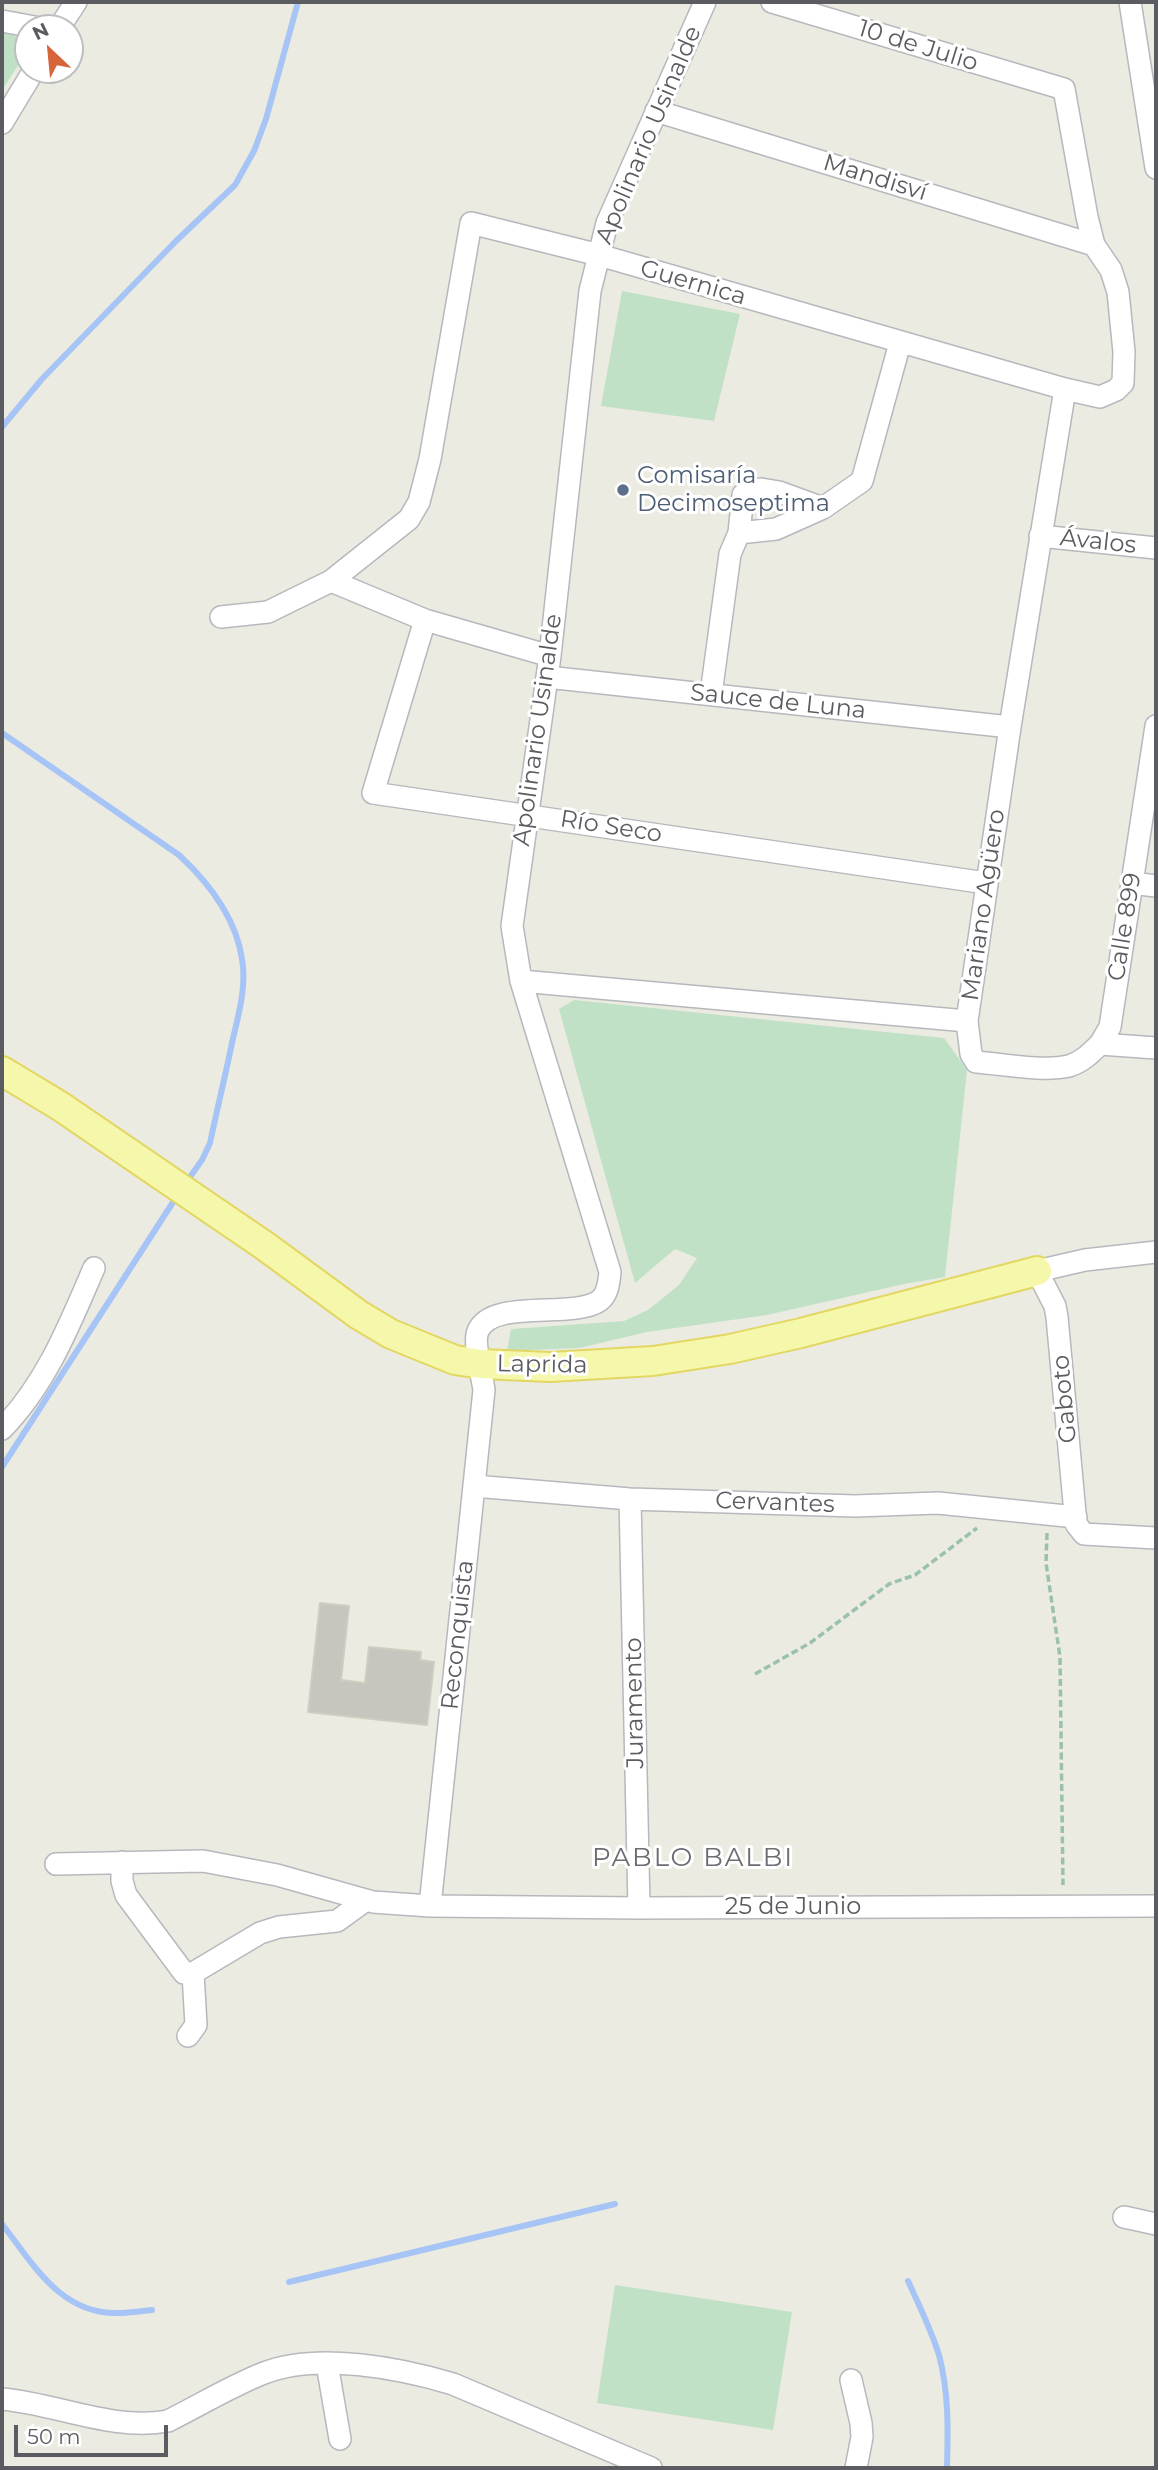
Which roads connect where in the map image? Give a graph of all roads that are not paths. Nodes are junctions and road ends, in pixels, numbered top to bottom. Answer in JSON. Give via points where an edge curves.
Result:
{"nodes":[{"id":1,"x":705,"y":2,"type":"edge"},
{"id":2,"x":772,"y":2,"type":"edge"},
{"id":3,"x":1130,"y":2,"type":"edge"},
{"id":4,"x":26,"y":84,"type":"edge"},
{"id":5,"x":656,"y":111,"type":"junction"},
{"id":6,"x":2,"y":123,"type":"edge"},
{"id":7,"x":1156,"y":168,"type":"edge"},
{"id":8,"x":1094,"y":245,"type":"junction"},
{"id":9,"x":599,"y":255,"type":"junction"},
{"id":10,"x":900,"y":343,"type":"junction"},
{"id":11,"x":1065,"y":389,"type":"junction"},
{"id":12,"x":823,"y":508,"type":"junction"},
{"id":13,"x":739,"y":533,"type":"junction"},
{"id":14,"x":1040,"y":536,"type":"junction"},
{"id":15,"x":1156,"y":548,"type":"edge"},
{"id":16,"x":331,"y":581,"type":"junction"},
{"id":17,"x":221,"y":617,"type":"dead end"},
{"id":18,"x":425,"y":620,"type":"junction"},
{"id":19,"x":550,"y":656,"type":"junction"},
{"id":20,"x":547,"y":677,"type":"junction"},
{"id":21,"x":711,"y":694,"type":"junction"},
{"id":22,"x":1010,"y":727,"type":"junction"},
{"id":23,"x":1155,"y":738,"type":"edge"},
{"id":24,"x":526,"y":814,"type":"junction"},
{"id":25,"x":986,"y":883,"type":"junction"},
{"id":26,"x":1132,"y":883,"type":"junction"},
{"id":27,"x":1156,"y":886,"type":"edge"},
{"id":28,"x":521,"y":981,"type":"junction"},
{"id":29,"x":967,"y":1021,"type":"junction"},
{"id":30,"x":1100,"y":1044,"type":"junction"},
{"id":31,"x":1156,"y":1048,"type":"edge"},
{"id":32,"x":2,"y":1071,"type":"edge"},
{"id":33,"x":1156,"y":1252,"type":"edge"},
{"id":34,"x":94,"y":1268,"type":"dead end"},
{"id":35,"x":1037,"y":1271,"type":"junction"},
{"id":36,"x":481,"y":1364,"type":"junction"},
{"id":37,"x":2,"y":1429,"type":"edge"},
{"id":38,"x":474,"y":1486,"type":"junction"},
{"id":39,"x":630,"y":1499,"type":"junction"},
{"id":40,"x":1078,"y":1524,"type":"junction"},
{"id":41,"x":1156,"y":1538,"type":"edge"},
{"id":42,"x":122,"y":1862,"type":"junction"},
{"id":43,"x":56,"y":1864,"type":"dead end"},
{"id":44,"x":366,"y":1900,"type":"junction"},
{"id":45,"x":430,"y":1906,"type":"junction"},
{"id":46,"x":1156,"y":1906,"type":"edge"},
{"id":47,"x":639,"y":1908,"type":"junction"},
{"id":48,"x":192,"y":1973,"type":"junction"},
{"id":49,"x":188,"y":2036,"type":"dead end"},
{"id":50,"x":1124,"y":2217,"type":"dead end"},
{"id":51,"x":1156,"y":2224,"type":"edge"},
{"id":52,"x":327,"y":2364,"type":"junction"},
{"id":53,"x":851,"y":2380,"type":"dead end"},
{"id":54,"x":2,"y":2399,"type":"edge"},
{"id":55,"x":340,"y":2439,"type":"dead end"},
{"id":56,"x":651,"y":2468,"type":"edge"},
{"id":57,"x":856,"y":2468,"type":"edge"}],
"edges":[{"from":1,"to":5,"type":"street","name":"Apolinario Usinalde"},
{"from":2,"to":8,"type":"street","name":"10 de Julio","via":[[1064,89]]},
{"from":3,"to":7,"type":"street"},
{"from":4,"to":6,"type":"street"},
{"from":5,"to":8,"type":"street","name":"Mandisví"},
{"from":5,"to":9,"type":"street","name":"Apolinario Usinalde","via":[[607,223]]},
{"from":8,"to":11,"type":"street","name":"Guernica","via":[[1111,270],[1118,292],[1123,383],[1100,397]]},
{"from":9,"to":10,"type":"street","name":"Guernica"},
{"from":9,"to":16,"type":"street","name":"Guernica","via":[[471,223],[419,502],[409,519]]},
{"from":9,"to":19,"type":"street","name":"Apolinario Usinalde","via":[[590,291]]},
{"from":10,"to":11,"type":"street","name":"Guernica"},
{"from":10,"to":12,"type":"street","via":[[862,481]]},
{"from":11,"to":14,"type":"street","name":"Mariano Agüero"},
{"from":12,"to":13,"type":"street","via":[[776,529]]},
{"from":12,"to":13,"type":"street","via":[[761,489],[743,495]]},
{"from":13,"to":21,"type":"street","via":[[730,554]]},
{"from":14,"to":15,"type":"street","name":"Ávalos"},
{"from":14,"to":22,"type":"street","name":"Mariano Agüero"},
{"from":16,"to":17,"type":"street","via":[[268,612]]},
{"from":16,"to":18,"type":"street"},
{"from":18,"to":19,"type":"street"},
{"from":18,"to":24,"type":"street","name":"Río Seco","via":[[373,793]]},
{"from":19,"to":20,"type":"street","name":"Apolinario Usinalde"},
{"from":20,"to":21,"type":"street","name":"Sauce de Luna"},
{"from":20,"to":24,"type":"street","name":"Apolinario Usinalde"},
{"from":21,"to":22,"type":"street","name":"Sauce de Luna"},
{"from":22,"to":25,"type":"street","name":"Mariano Agüero"},
{"from":23,"to":26,"type":"street","name":"Calle 899"},
{"from":24,"to":25,"type":"street","name":"Río Seco"},
{"from":24,"to":28,"type":"street","name":"Apolinario Usinalde","via":[[512,926]]},
{"from":25,"to":29,"type":"street","name":"Mariano Agüero"},
{"from":26,"to":27,"type":"street"},
{"from":26,"to":30,"type":"street","name":"Calle 899","via":[[1110,1027]]},
{"from":28,"to":29,"type":"street","name":"Mariano Agüero"},
{"from":28,"to":36,"type":"street","name":"Apolinario Usinalde","via":[[610,1272],[601,1300],[582,1308],[512,1312],[488,1320],[478,1330],[476,1341]]},
{"from":29,"to":30,"type":"street","via":[[976,1062],[1049,1068],[1070,1065]]},
{"from":30,"to":31,"type":"street"},
{"from":32,"to":36,"type":"main road","name":"Laprida","via":[[51,1100],[391,1335],[455,1360]]},
{"from":33,"to":35,"type":"street","name":"Laprida","via":[[1085,1259]]},
{"from":34,"to":37,"type":"street","via":[[50,1364]]},
{"from":35,"to":36,"type":"main road","name":"Laprida","via":[[730,1349],[597,1366]]},
{"from":35,"to":40,"type":"street","name":"Gaboto","via":[[1058,1317]]},
{"from":36,"to":38,"type":"street","name":"Reconquista","via":[[484,1390]]},
{"from":38,"to":39,"type":"street","name":"Cervantes"},
{"from":38,"to":45,"type":"street","name":"Reconquista"},
{"from":39,"to":40,"type":"street","name":"Cervantes","via":[[855,1506],[938,1503],[1048,1514]]},
{"from":39,"to":47,"type":"street","name":"Juramento"},
{"from":40,"to":41,"type":"street","name":"Cervantes","via":[[1092,1535]]},
{"from":42,"to":43,"type":"street","name":"25 de Junio"},
{"from":42,"to":44,"type":"street","name":"25 de Junio","via":[[234,1865]]},
{"from":42,"to":48,"type":"street","via":[[126,1895],[184,1973]]},
{"from":44,"to":45,"type":"street","name":"25 de Junio"},
{"from":44,"to":48,"type":"street","via":[[337,1921],[260,1933]]},
{"from":45,"to":47,"type":"street","name":"25 de Junio"},
{"from":46,"to":47,"type":"street","name":"25 de Junio"},
{"from":48,"to":49,"type":"street","via":[[196,2025]]},
{"from":50,"to":51,"type":"street"},
{"from":52,"to":54,"type":"street","via":[[264,2373],[154,2424],[118,2422]]},
{"from":52,"to":55,"type":"street"},
{"from":52,"to":56,"type":"street","via":[[369,2367],[453,2384]]},
{"from":53,"to":57,"type":"street","via":[[862,2437]]}]}
